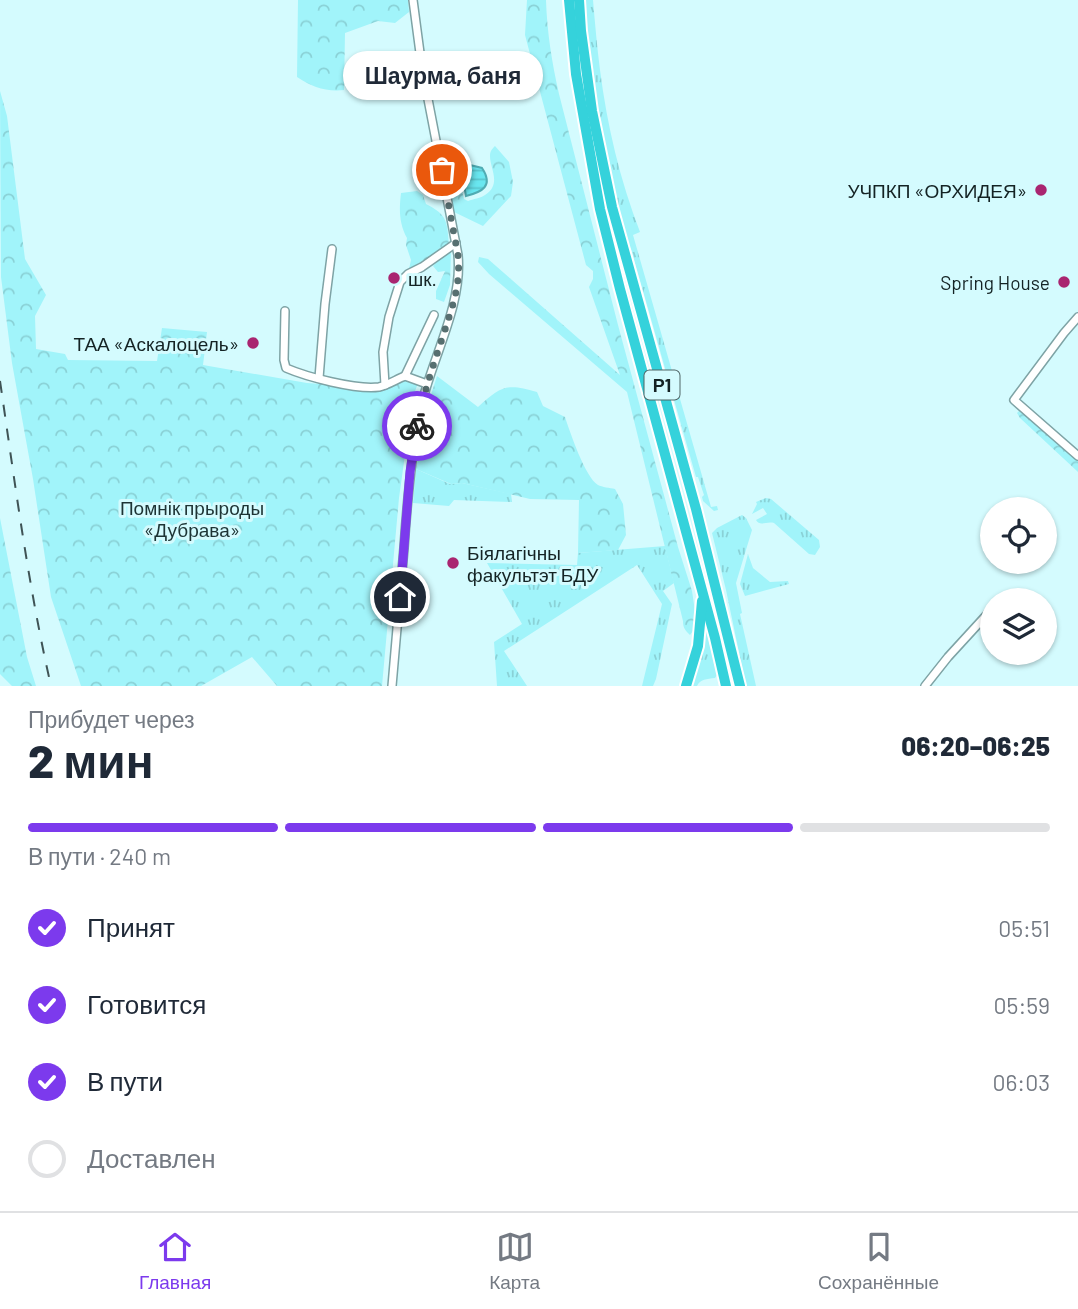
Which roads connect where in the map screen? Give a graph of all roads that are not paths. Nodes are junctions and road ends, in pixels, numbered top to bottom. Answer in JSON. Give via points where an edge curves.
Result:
{"nodes":[{"id":1,"x":413,"y":0,"type":"edge"},
{"id":2,"x":569,"y":0,"type":"edge"},
{"id":3,"x":579,"y":0,"type":"edge"},
{"id":4,"x":456,"y":243,"type":"junction"},
{"id":5,"x":332,"y":249,"type":"dead end"},
{"id":6,"x":285,"y":311,"type":"dead end"},
{"id":7,"x":434,"y":316,"type":"dead end"},
{"id":8,"x":1078,"y":317,"type":"edge"},
{"id":9,"x":405,"y":376,"type":"junction"},
{"id":10,"x":320,"y":378,"type":"junction"},
{"id":11,"x":427,"y":384,"type":"junction"},
{"id":12,"x":385,"y":385,"type":"junction"},
{"id":13,"x":1078,"y":456,"type":"edge"},
{"id":14,"x":701,"y":585,"type":"junction"},
{"id":15,"x":980,"y":622,"type":"edge"},
{"id":16,"x":738,"y":682,"type":"edge"},
{"id":17,"x":392,"y":686,"type":"edge"},
{"id":18,"x":685,"y":686,"type":"edge"},
{"id":19,"x":726,"y":686,"type":"edge"},
{"id":20,"x":925,"y":686,"type":"edge"}],
"edges":[{"from":1,"to":4,"type":"street"},
{"from":2,"to":14,"type":"highway","number":"Р1","via":[[578,87],[600,209]]},
{"from":3,"to":16,"type":"highway","number":"Р1","via":[[592,111],[609,195],[696,509]]},
{"from":4,"to":11,"type":"street","via":[[458,289]]},
{"from":4,"to":12,"type":"street","via":[[400,282],[383,352]]},
{"from":5,"to":10,"type":"street"},
{"from":6,"to":10,"type":"street","via":[[286,368]]},
{"from":7,"to":9,"type":"street"},
{"from":8,"to":13,"type":"street","via":[[1014,400]]},
{"from":9,"to":11,"type":"street"},
{"from":9,"to":12,"type":"street"},
{"from":10,"to":12,"type":"street"},
{"from":11,"to":17,"type":"street","via":[[407,505]]},
{"from":14,"to":18,"type":"highway","via":[[698,646]]},
{"from":14,"to":19,"type":"highway","number":"Р1"},
{"from":15,"to":20,"type":"street"}]}
